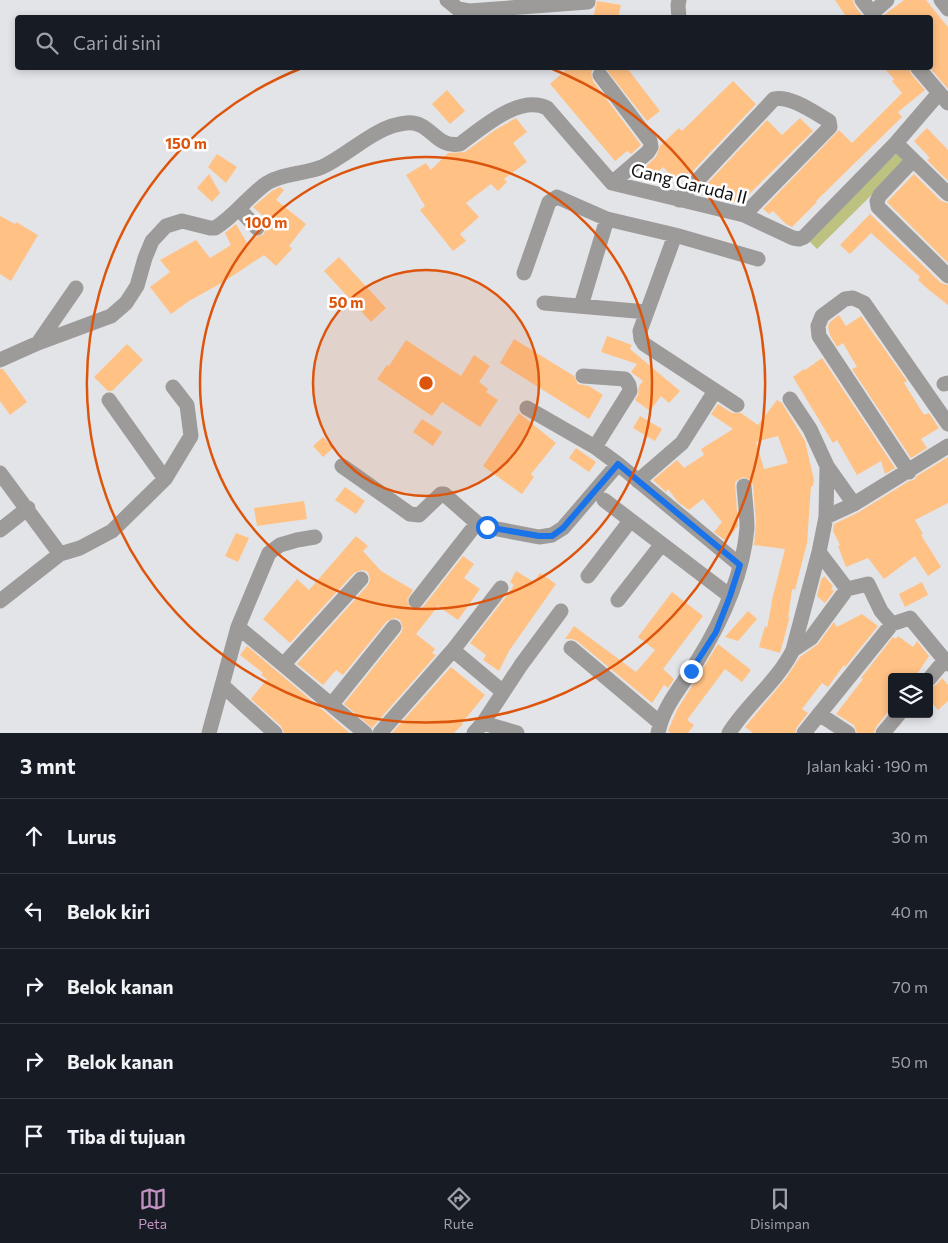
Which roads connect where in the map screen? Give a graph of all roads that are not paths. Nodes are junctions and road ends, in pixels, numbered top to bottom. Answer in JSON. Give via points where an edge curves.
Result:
{"nodes":[{"id":1,"x":447,"y":0,"type":"edge"},
{"id":2,"x":679,"y":0,"type":"edge"},
{"id":3,"x":862,"y":0,"type":"edge"},
{"id":4,"x":887,"y":0,"type":"edge"},
{"id":5,"x":941,"y":0,"type":"edge"},
{"id":6,"x":587,"y":7,"type":"edge"},
{"id":7,"x":948,"y":9,"type":"edge"},
{"id":8,"x":679,"y":15,"type":"edge"},
{"id":9,"x":874,"y":15,"type":"edge"},
{"id":10,"x":919,"y":70,"type":"edge"},
{"id":11,"x":600,"y":75,"type":"dead end"},
{"id":12,"x":940,"y":98,"type":"edge"},
{"id":13,"x":896,"y":143,"type":"junction"},
{"id":14,"x":913,"y":160,"type":"junction"},
{"id":15,"x":612,"y":184,"type":"junction"},
{"id":16,"x":948,"y":194,"type":"edge"},
{"id":17,"x":678,"y":200,"type":"junction"},
{"id":18,"x":238,"y":209,"type":"junction"},
{"id":19,"x":744,"y":215,"type":"junction"},
{"id":20,"x":608,"y":219,"type":"junction"},
{"id":21,"x":257,"y":228,"type":"dead end"},
{"id":22,"x":675,"y":235,"type":"junction"},
{"id":23,"x":758,"y":259,"type":"dead end"},
{"id":24,"x":524,"y":273,"type":"dead end"},
{"id":25,"x":948,"y":276,"type":"edge"},
{"id":26,"x":76,"y":288,"type":"dead end"},
{"id":27,"x":544,"y":303,"type":"dead end"},
{"id":28,"x":581,"y":306,"type":"junction"},
{"id":29,"x":647,"y":312,"type":"junction"},
{"id":30,"x":38,"y":343,"type":"junction"},
{"id":31,"x":0,"y":360,"type":"edge"},
{"id":32,"x":583,"y":376,"type":"dead end"},
{"id":33,"x":173,"y":387,"type":"dead end"},
{"id":34,"x":715,"y":391,"type":"junction"},
{"id":35,"x":790,"y":399,"type":"dead end"},
{"id":36,"x":109,"y":400,"type":"dead end"},
{"id":37,"x":737,"y":405,"type":"dead end"},
{"id":38,"x":527,"y":408,"type":"dead end"},
{"id":39,"x":948,"y":424,"type":"edge"},
{"id":40,"x":948,"y":446,"type":"edge"},
{"id":41,"x":595,"y":447,"type":"junction"},
{"id":42,"x":618,"y":464,"type":"junction"},
{"id":43,"x":342,"y":466,"type":"dead end"},
{"id":44,"x":827,"y":466,"type":"junction"},
{"id":45,"x":909,"y":472,"type":"junction"},
{"id":46,"x":0,"y":473,"type":"edge"},
{"id":47,"x":165,"y":479,"type":"junction"},
{"id":48,"x":638,"y":480,"type":"junction"},
{"id":49,"x":744,"y":486,"type":"dead end"},
{"id":50,"x":604,"y":500,"type":"dead end"},
{"id":51,"x":854,"y":504,"type":"junction"},
{"id":52,"x":28,"y":508,"type":"junction"},
{"id":53,"x":826,"y":517,"type":"junction"},
{"id":54,"x":630,"y":521,"type":"junction"},
{"id":55,"x":477,"y":523,"type":"junction"},
{"id":56,"x":0,"y":530,"type":"edge"},
{"id":57,"x":315,"y":537,"type":"dead end"},
{"id":58,"x":661,"y":545,"type":"junction"},
{"id":59,"x":819,"y":552,"type":"junction"},
{"id":60,"x":60,"y":554,"type":"junction"},
{"id":61,"x":740,"y":565,"type":"junction"},
{"id":62,"x":588,"y":576,"type":"dead end"},
{"id":63,"x":361,"y":579,"type":"dead end"},
{"id":64,"x":502,"y":588,"type":"dead end"},
{"id":65,"x":847,"y":589,"type":"junction"},
{"id":66,"x":730,"y":596,"type":"junction"},
{"id":67,"x":618,"y":600,"type":"dead end"},
{"id":68,"x":0,"y":601,"type":"edge"},
{"id":69,"x":416,"y":601,"type":"dead end"},
{"id":70,"x":562,"y":611,"type":"dead end"},
{"id":71,"x":892,"y":624,"type":"junction"},
{"id":72,"x":238,"y":627,"type":"junction"},
{"id":73,"x":394,"y":628,"type":"dead end"},
{"id":74,"x":571,"y":648,"type":"dead end"},
{"id":75,"x":453,"y":650,"type":"junction"},
{"id":76,"x":793,"y":650,"type":"junction"},
{"id":77,"x":947,"y":662,"type":"edge"},
{"id":78,"x":284,"y":664,"type":"junction"},
{"id":79,"x":933,"y":675,"type":"edge"},
{"id":80,"x":222,"y":685,"type":"junction"},
{"id":81,"x":503,"y":692,"type":"junction"},
{"id":82,"x":332,"y":704,"type":"junction"},
{"id":83,"x":819,"y":714,"type":"junction"},
{"id":84,"x":896,"y":718,"type":"edge"},
{"id":85,"x":478,"y":728,"type":"edge"},
{"id":86,"x":659,"y":728,"type":"edge"},
{"id":87,"x":209,"y":733,"type":"edge"},
{"id":88,"x":275,"y":733,"type":"edge"},
{"id":89,"x":365,"y":733,"type":"edge"},
{"id":90,"x":380,"y":733,"type":"edge"},
{"id":91,"x":517,"y":733,"type":"edge"},
{"id":92,"x":730,"y":733,"type":"edge"},
{"id":93,"x":804,"y":733,"type":"edge"},
{"id":94,"x":848,"y":733,"type":"edge"},
{"id":95,"x":883,"y":733,"type":"edge"}],
"edges":[{"from":1,"to":6,"type":"street","via":[[469,11]]},
{"from":2,"to":8,"type":"street"},
{"from":3,"to":9,"type":"street"},
{"from":4,"to":9,"type":"street"},
{"from":5,"to":7,"type":"street"},
{"from":10,"to":12,"type":"street"},
{"from":11,"to":15,"type":"street","via":[[650,141],[651,147]]},
{"from":12,"to":13,"type":"street"},
{"from":13,"to":14,"type":"street"},
{"from":13,"to":19,"type":"street","name":"Gang Garuda II","via":[[804,237],[793,238]]},
{"from":14,"to":16,"type":"street"},
{"from":14,"to":25,"type":"street","via":[[880,195],[878,207]]},
{"from":15,"to":17,"type":"street","name":"Gang Garuda II"},
{"from":15,"to":18,"type":"street","name":"Gang Garuda II","via":[[547,108],[539,104],[507,112],[460,144],[452,146],[417,123],[391,126],[322,167],[269,182]]},
{"from":17,"to":19,"type":"street","name":"Gang Garuda II"},
{"from":17,"to":19,"type":"street","via":[[774,99],[788,99],[829,121],[830,127]]},
{"from":18,"to":21,"type":"street"},
{"from":18,"to":30,"type":"street","name":"Gang Garuda II","via":[[215,228],[182,221],[166,226],[152,241],[137,286],[126,303],[111,316]]},
{"from":20,"to":22,"type":"street"},
{"from":20,"to":24,"type":"street","via":[[561,198],[553,198]]},
{"from":20,"to":28,"type":"street"},
{"from":22,"to":23,"type":"street"},
{"from":22,"to":29,"type":"street"},
{"from":26,"to":30,"type":"street"},
{"from":27,"to":28,"type":"street"},
{"from":28,"to":29,"type":"street"},
{"from":29,"to":34,"type":"street","via":[[640,331],[644,344]]},
{"from":30,"to":31,"type":"street","name":"Gang Garuda II"},
{"from":32,"to":41,"type":"street","via":[[624,379],[629,384],[630,391]]},
{"from":33,"to":47,"type":"street","via":[[187,405],[191,436]]},
{"from":34,"to":37,"type":"street"},
{"from":34,"to":48,"type":"street","via":[[682,443]]},
{"from":35,"to":44,"type":"street","via":[[810,429]]},
{"from":36,"to":47,"type":"street"},
{"from":38,"to":41,"type":"street"},
{"from":39,"to":45,"type":"street","via":[[864,303],[854,298],[845,299],[822,316],[818,326],[820,336]]},
{"from":40,"to":45,"type":"street"},
{"from":41,"to":42,"type":"street"},
{"from":42,"to":48,"type":"street"},
{"from":42,"to":55,"type":"street","via":[[563,528],[552,536]]},
{"from":43,"to":55,"type":"street","via":[[410,514],[419,515],[444,494]]},
{"from":44,"to":51,"type":"street"},
{"from":44,"to":53,"type":"street"},
{"from":45,"to":51,"type":"street"},
{"from":46,"to":52,"type":"street"},
{"from":47,"to":60,"type":"street","via":[[112,532]]},
{"from":48,"to":61,"type":"street"},
{"from":49,"to":61,"type":"street","via":[[747,526]]},
{"from":50,"to":54,"type":"street"},
{"from":51,"to":53,"type":"street"},
{"from":52,"to":56,"type":"street"},
{"from":52,"to":60,"type":"street"},
{"from":53,"to":59,"type":"street"},
{"from":54,"to":58,"type":"street"},
{"from":54,"to":62,"type":"street"},
{"from":55,"to":69,"type":"street"},
{"from":57,"to":72,"type":"street","via":[[280,545],[269,553]]},
{"from":58,"to":66,"type":"street"},
{"from":58,"to":67,"type":"street"},
{"from":59,"to":65,"type":"street"},
{"from":59,"to":76,"type":"street"},
{"from":60,"to":68,"type":"street"},
{"from":61,"to":66,"type":"street"},
{"from":63,"to":78,"type":"street"},
{"from":64,"to":75,"type":"street"},
{"from":65,"to":71,"type":"street","via":[[868,584],[880,611]]},
{"from":65,"to":76,"type":"street","via":[[811,638]]},
{"from":66,"to":86,"type":"street","via":[[716,632],[672,700]]},
{"from":70,"to":81,"type":"street"},
{"from":71,"to":77,"type":"street","via":[[910,618]]},
{"from":71,"to":83,"type":"street"},
{"from":72,"to":78,"type":"street"},
{"from":72,"to":80,"type":"street"},
{"from":73,"to":82,"type":"street"},
{"from":74,"to":86,"type":"street"},
{"from":75,"to":81,"type":"street"},
{"from":75,"to":90,"type":"street"},
{"from":76,"to":92,"type":"street","via":[[774,680]]},
{"from":77,"to":79,"type":"street"},
{"from":78,"to":82,"type":"street"},
{"from":80,"to":87,"type":"street"},
{"from":80,"to":88,"type":"street"},
{"from":81,"to":85,"type":"street"},
{"from":82,"to":89,"type":"street"},
{"from":83,"to":93,"type":"street"},
{"from":83,"to":94,"type":"street"},
{"from":84,"to":95,"type":"street"},
{"from":85,"to":91,"type":"street"}]}
